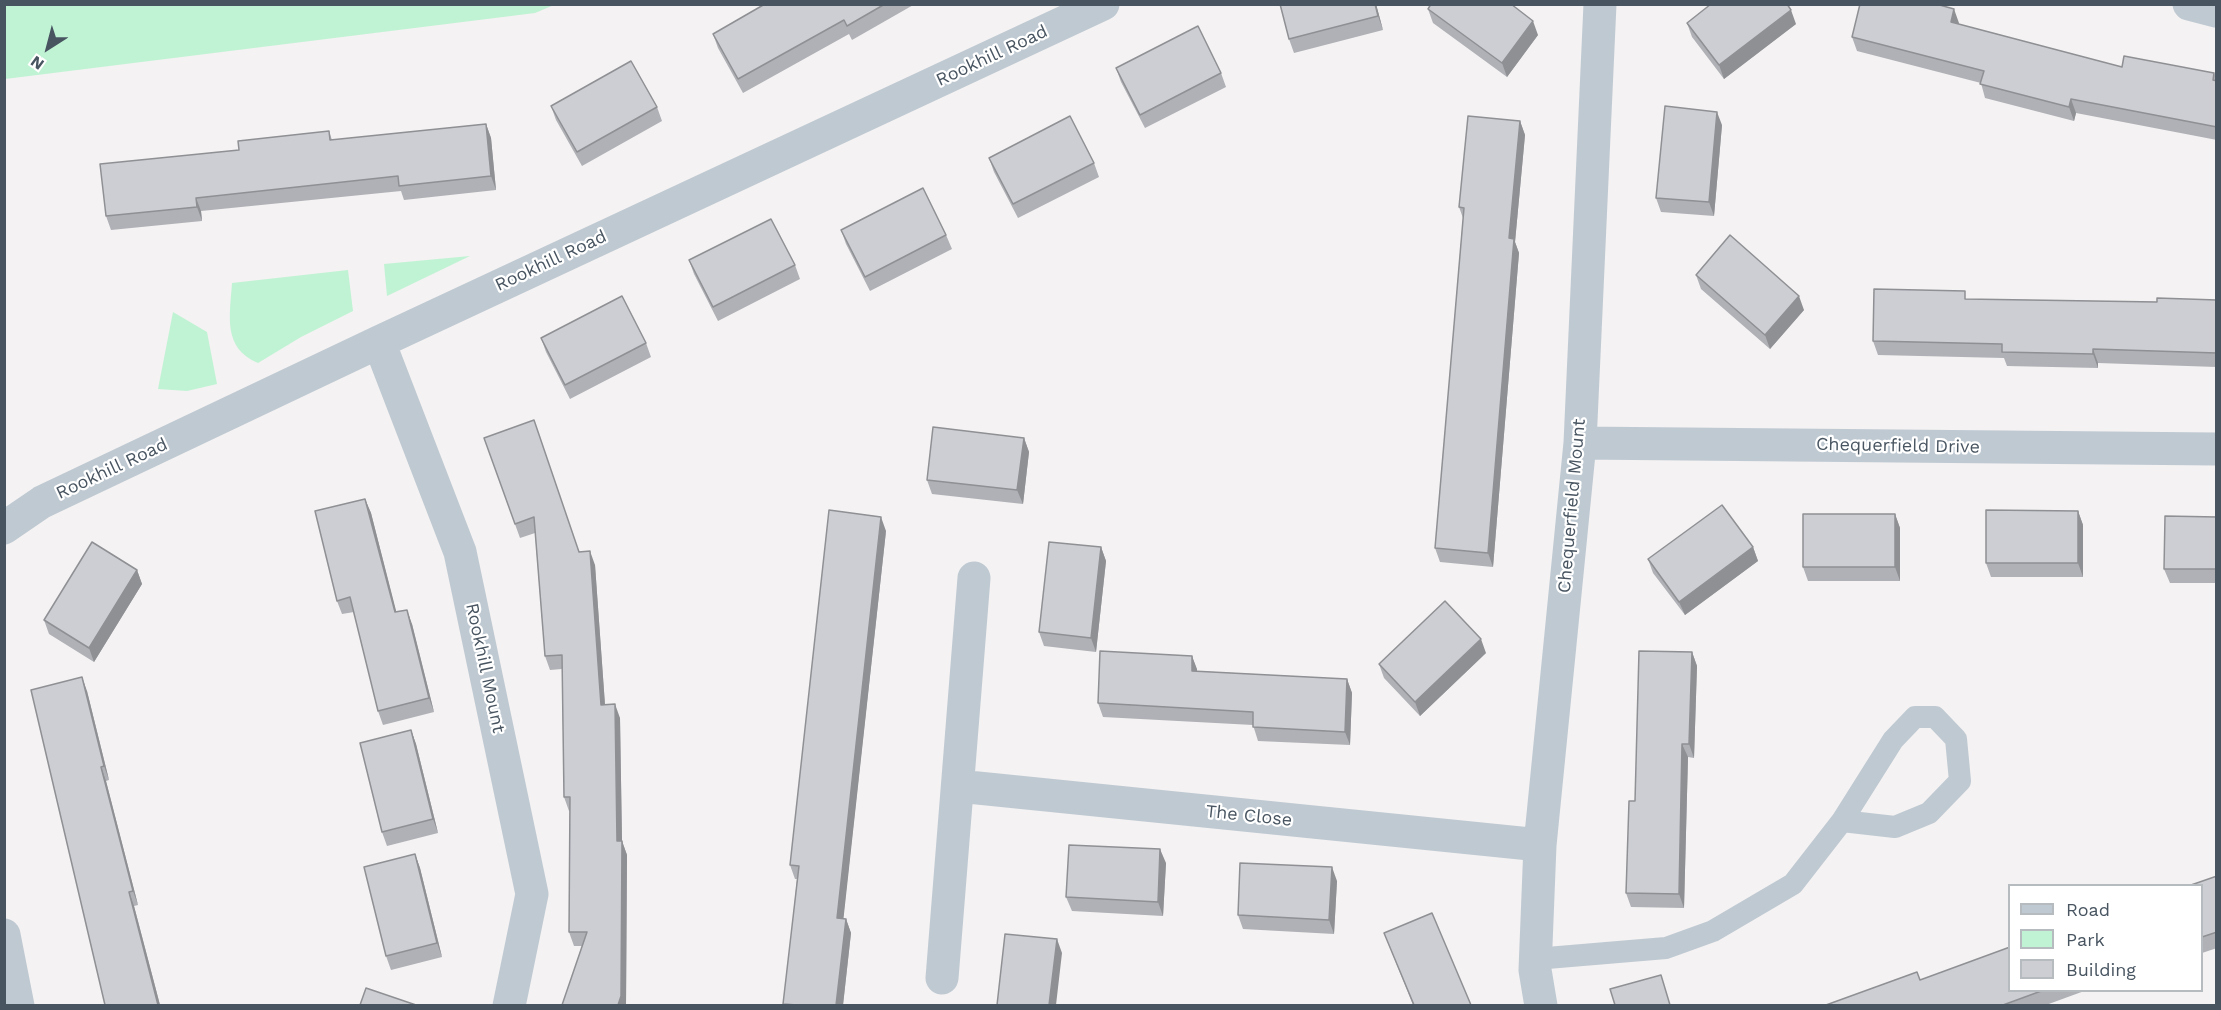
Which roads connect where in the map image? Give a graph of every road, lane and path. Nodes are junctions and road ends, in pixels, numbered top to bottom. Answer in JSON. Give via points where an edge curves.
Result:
{"nodes":[{"id":1,"x":1103,"y":4,"type":"edge"},
{"id":2,"x":1600,"y":4,"type":"edge"},
{"id":3,"x":2189,"y":4,"type":"edge"},
{"id":4,"x":2217,"y":11,"type":"edge"},
{"id":5,"x":379,"y":342,"type":"junction"},
{"id":6,"x":1580,"y":443,"type":"junction"},
{"id":7,"x":2217,"y":449,"type":"edge"},
{"id":8,"x":4,"y":528,"type":"edge"},
{"id":9,"x":974,"y":578,"type":"dead end"},
{"id":10,"x":958,"y":786,"type":"junction"},
{"id":11,"x":1842,"y":821,"type":"junction"},
{"id":12,"x":1540,"y":845,"type":"junction"},
{"id":13,"x":4,"y":934,"type":"edge"},
{"id":14,"x":1535,"y":959,"type":"junction"},
{"id":15,"x":942,"y":978,"type":"dead end"},
{"id":16,"x":12,"y":998,"type":"edge"},
{"id":17,"x":509,"y":1005,"type":"edge"},
{"id":18,"x":1541,"y":1005,"type":"edge"}],
"edges":[{"from":1,"to":5,"type":"street","name":"Rookhill Road"},
{"from":2,"to":6,"type":"street","name":"Chequerfield Mount"},
{"from":3,"to":4,"type":"street"},
{"from":5,"to":8,"type":"street","name":"Rookhill Road","via":[[42,502]]},
{"from":5,"to":17,"type":"street","name":"Rookhill Mount","via":[[460,552],[532,894]]},
{"from":6,"to":7,"type":"street","name":"Chequerfield Drive"},
{"from":6,"to":12,"type":"street","name":"Chequerfield Mount"},
{"from":9,"to":10,"type":"street"},
{"from":10,"to":12,"type":"street","name":"The Close"},
{"from":10,"to":15,"type":"street"},
{"from":11,"to":11,"type":"lane","via":[[1893,740],[1915,717],[1935,717],[1956,739],[1960,781],[1929,813],[1895,827]]},
{"from":11,"to":14,"type":"lane","via":[[1793,884],[1713,931],[1666,948]]},
{"from":12,"to":14,"type":"street","name":"Chequerfield Mount"},
{"from":13,"to":16,"type":"street"},
{"from":14,"to":18,"type":"street","name":"Chequerfield Mount"}]}
